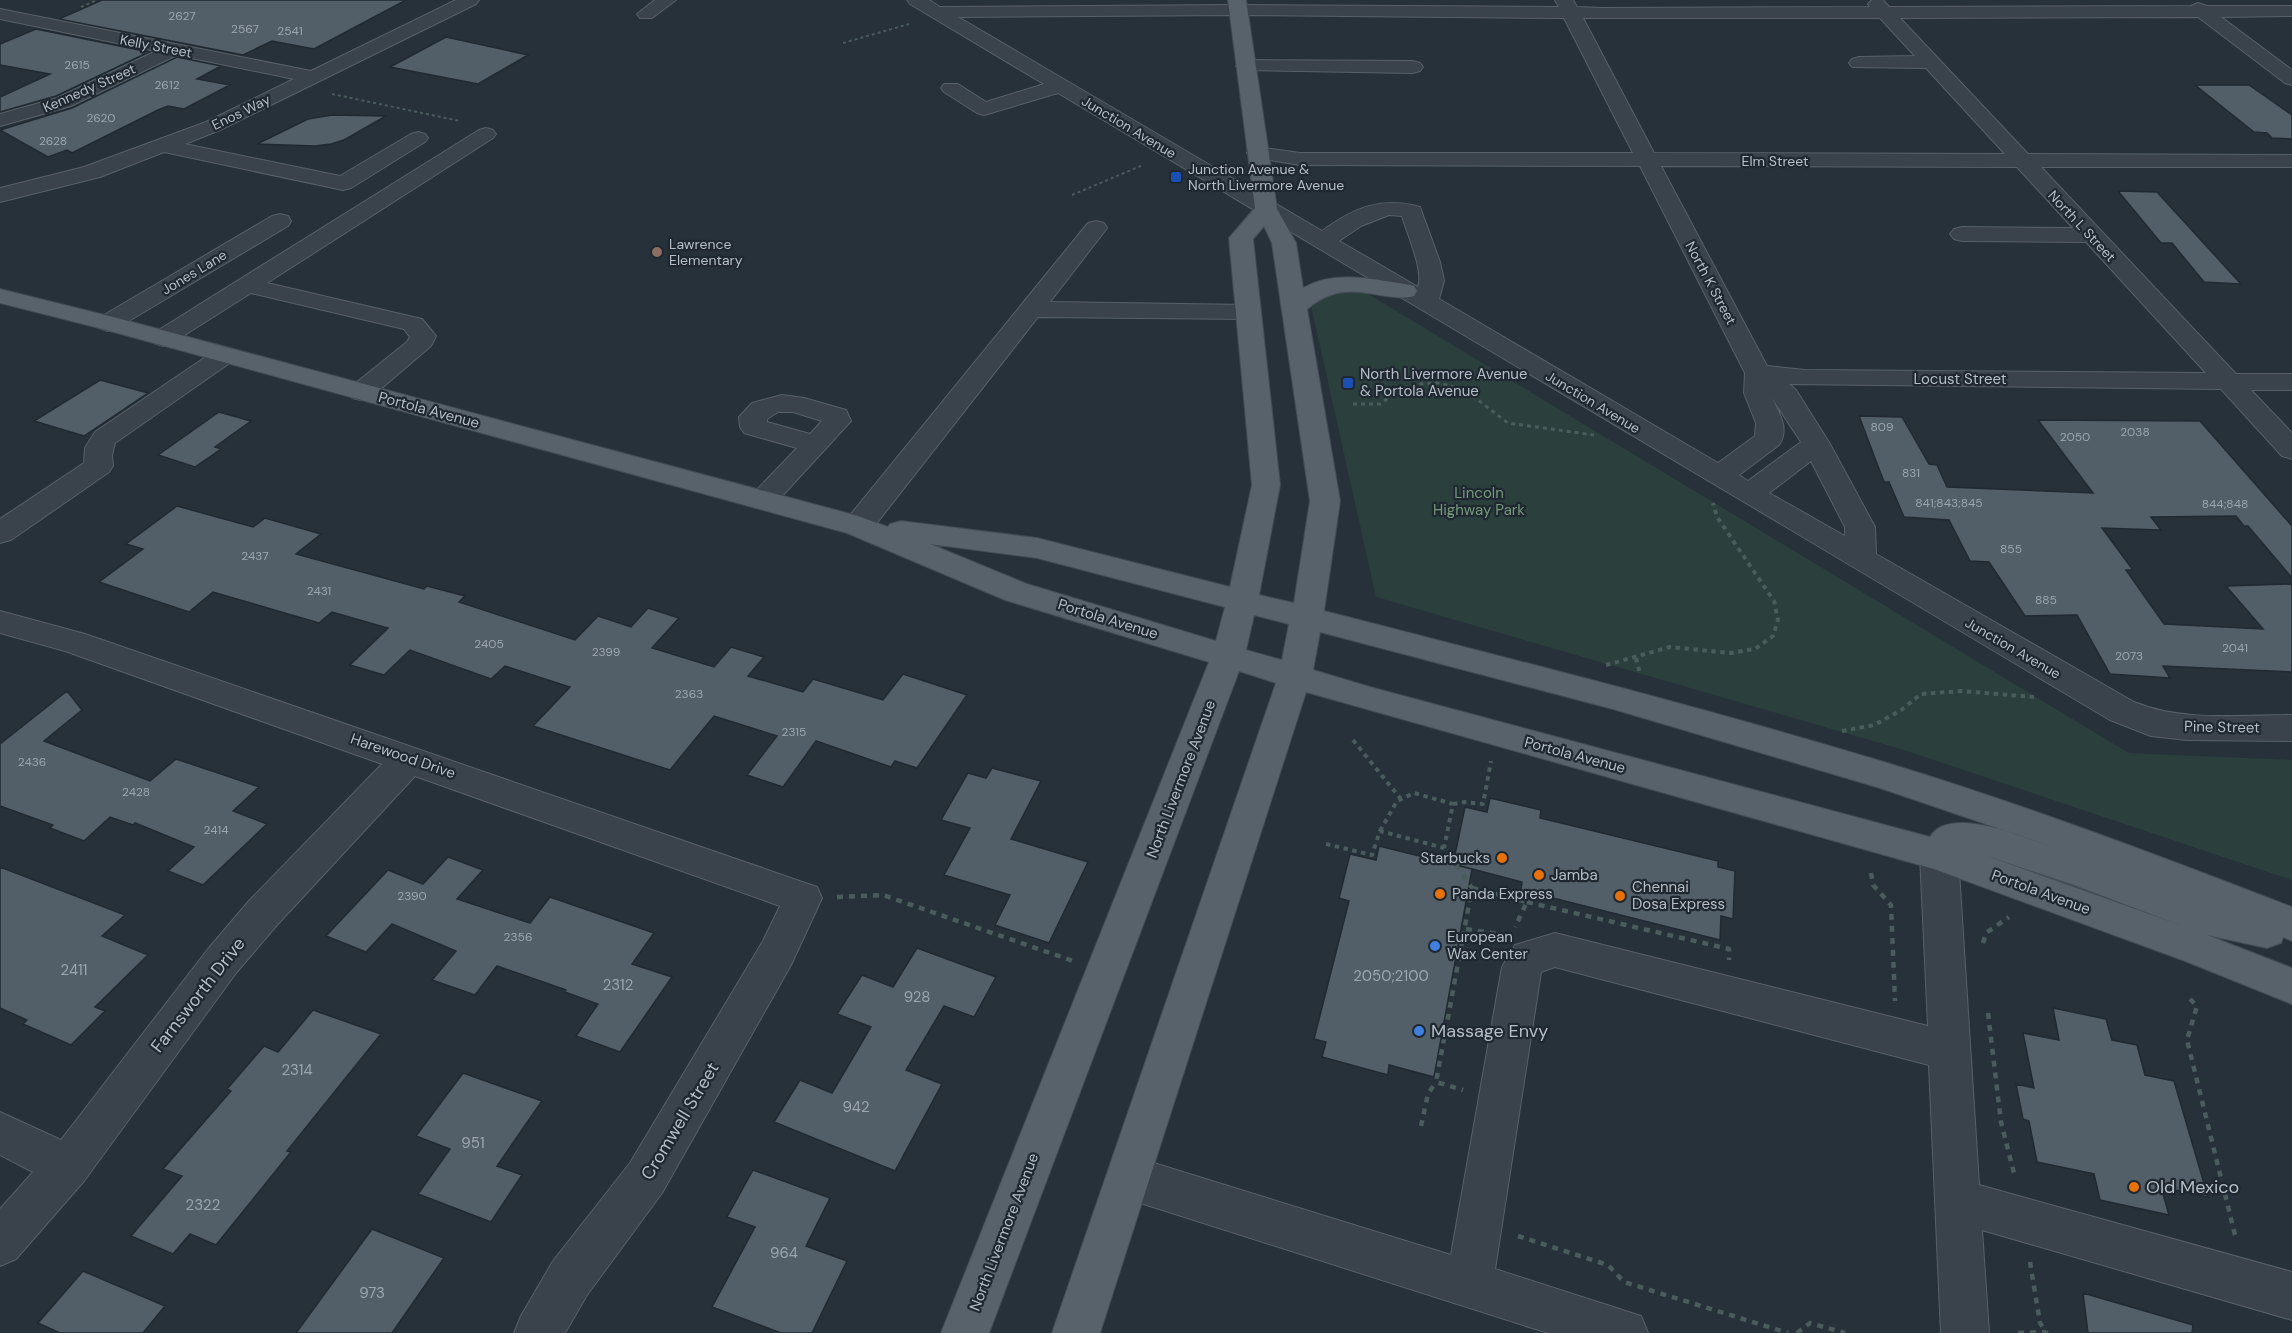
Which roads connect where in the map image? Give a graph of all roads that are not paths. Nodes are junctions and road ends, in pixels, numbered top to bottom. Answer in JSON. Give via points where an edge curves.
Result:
{"nodes":[{"id":1,"x":471,"y":0,"type":"edge"},
{"id":2,"x":667,"y":0,"type":"edge"},
{"id":3,"x":916,"y":0,"type":"edge"},
{"id":4,"x":1237,"y":5,"type":"edge"},
{"id":5,"x":1567,"y":6,"type":"edge"},
{"id":6,"x":1880,"y":6,"type":"edge"},
{"id":7,"x":2194,"y":6,"type":"edge"},
{"id":8,"x":2292,"y":11,"type":"edge"},
{"id":9,"x":937,"y":12,"type":"junction"},
{"id":10,"x":0,"y":14,"type":"edge"},
{"id":11,"x":646,"y":14,"type":"dead end"},
{"id":12,"x":175,"y":49,"type":"junction"},
{"id":13,"x":1931,"y":62,"type":"junction"},
{"id":14,"x":1858,"y":63,"type":"dead end"},
{"id":15,"x":1246,"y":66,"type":"junction"},
{"id":16,"x":1413,"y":67,"type":"dead end"},
{"id":17,"x":313,"y":77,"type":"junction"},
{"id":18,"x":2292,"y":79,"type":"edge"},
{"id":19,"x":1059,"y":86,"type":"junction"},
{"id":20,"x":951,"y":88,"type":"dead end"},
{"id":21,"x":0,"y":120,"type":"edge"},
{"id":22,"x":486,"y":134,"type":"dead end"},
{"id":23,"x":418,"y":138,"type":"dead end"},
{"id":24,"x":165,"y":146,"type":"junction"},
{"id":25,"x":1258,"y":153,"type":"junction"},
{"id":26,"x":1647,"y":161,"type":"junction"},
{"id":27,"x":2022,"y":161,"type":"junction"},
{"id":28,"x":2292,"y":161,"type":"edge"},
{"id":29,"x":0,"y":195,"type":"edge"},
{"id":30,"x":1266,"y":209,"type":"junction"},
{"id":31,"x":279,"y":221,"type":"dead end"},
{"id":32,"x":1096,"y":228,"type":"dead end"},
{"id":33,"x":1962,"y":234,"type":"dead end"},
{"id":34,"x":2091,"y":235,"type":"junction"},
{"id":35,"x":1322,"y":242,"type":"junction"},
{"id":36,"x":247,"y":285,"type":"junction"},
{"id":37,"x":0,"y":296,"type":"edge"},
{"id":38,"x":1415,"y":297,"type":"junction"},
{"id":39,"x":1294,"y":307,"type":"junction"},
{"id":40,"x":1031,"y":309,"type":"junction"},
{"id":41,"x":1248,"y":312,"type":"junction"},
{"id":42,"x":108,"y":323,"type":"junction"},
{"id":43,"x":163,"y":338,"type":"junction"},
{"id":44,"x":225,"y":355,"type":"junction"},
{"id":45,"x":1758,"y":373,"type":"junction"},
{"id":46,"x":2226,"y":381,"type":"junction"},
{"id":47,"x":2292,"y":382,"type":"edge"},
{"id":48,"x":361,"y":392,"type":"junction"},
{"id":49,"x":816,"y":444,"type":"dead end"},
{"id":50,"x":1816,"y":444,"type":"junction"},
{"id":51,"x":2292,"y":450,"type":"edge"},
{"id":52,"x":1715,"y":488,"type":"junction"},
{"id":53,"x":1750,"y":493,"type":"junction"},
{"id":54,"x":762,"y":500,"type":"junction"},
{"id":55,"x":858,"y":526,"type":"junction"},
{"id":56,"x":0,"y":533,"type":"edge"},
{"id":57,"x":1861,"y":559,"type":"junction"},
{"id":58,"x":1242,"y":603,"type":"junction"},
{"id":59,"x":1306,"y":620,"type":"junction"},
{"id":60,"x":0,"y":622,"type":"edge"},
{"id":61,"x":1228,"y":656,"type":"junction"},
{"id":62,"x":1295,"y":676,"type":"junction"},
{"id":63,"x":2151,"y":723,"type":"joint"},
{"id":64,"x":2292,"y":728,"type":"edge"},
{"id":65,"x":410,"y":759,"type":"junction"},
{"id":66,"x":1939,"y":855,"type":"junction"},
{"id":67,"x":803,"y":898,"type":"joint"},
{"id":68,"x":2292,"y":924,"type":"edge"},
{"id":69,"x":2292,"y":936,"type":"edge"},
{"id":70,"x":2292,"y":986,"type":"edge"},
{"id":71,"x":1950,"y":1051,"type":"junction"},
{"id":72,"x":0,"y":1133,"type":"edge"},
{"id":73,"x":68,"y":1166,"type":"junction"},
{"id":74,"x":1128,"y":1177,"type":"junction"},
{"id":75,"x":1958,"y":1201,"type":"junction"},
{"id":76,"x":0,"y":1243,"type":"edge"},
{"id":77,"x":1469,"y":1284,"type":"junction"},
{"id":78,"x":2292,"y":1296,"type":"edge"},
{"id":79,"x":538,"y":1333,"type":"edge"},
{"id":80,"x":965,"y":1333,"type":"edge"},
{"id":81,"x":1076,"y":1333,"type":"edge"},
{"id":82,"x":1624,"y":1333,"type":"edge"},
{"id":83,"x":1965,"y":1333,"type":"edge"}],
"edges":[{"from":1,"to":17,"type":"street","name":"Enos Way"},
{"from":2,"to":11,"type":"street"},
{"from":3,"to":9,"type":"street","name":"Junction Avenue"},
{"from":4,"to":5,"type":"street"},
{"from":4,"to":9,"type":"street"},
{"from":4,"to":15,"type":"main road"},
{"from":5,"to":6,"type":"street"},
{"from":5,"to":26,"type":"street","name":"North K Street"},
{"from":6,"to":7,"type":"street"},
{"from":6,"to":13,"type":"street","name":"North L Street"},
{"from":7,"to":8,"type":"street"},
{"from":7,"to":18,"type":"street"},
{"from":9,"to":19,"type":"street","name":"Junction Avenue"},
{"from":10,"to":12,"type":"street","name":"Kelly Street"},
{"from":12,"to":17,"type":"street","name":"Kelly Street"},
{"from":12,"to":21,"type":"street","name":"Kennedy Street","via":[[64,102]]},
{"from":13,"to":14,"type":"street"},
{"from":13,"to":27,"type":"street","name":"North L Street"},
{"from":15,"to":16,"type":"street"},
{"from":15,"to":25,"type":"main road"},
{"from":17,"to":24,"type":"street","name":"Enos Way"},
{"from":19,"to":20,"type":"street","via":[[984,110]]},
{"from":19,"to":30,"type":"street","name":"Junction Avenue"},
{"from":22,"to":36,"type":"street"},
{"from":23,"to":24,"type":"street","via":[[343,183]]},
{"from":24,"to":29,"type":"street","name":"Enos Way","via":[[92,172]]},
{"from":25,"to":26,"type":"street","name":"Elm Street","via":[[1300,159]]},
{"from":25,"to":30,"type":"main road"},
{"from":26,"to":27,"type":"street","name":"Elm Street"},
{"from":26,"to":45,"type":"street","name":"North K Street"},
{"from":27,"to":28,"type":"street","name":"Elm Street"},
{"from":27,"to":34,"type":"street","name":"North L Street"},
{"from":30,"to":35,"type":"street","name":"Junction Avenue"},
{"from":30,"to":39,"type":"main road","via":[[1284,243]]},
{"from":30,"to":41,"type":"main road","name":"North Livermore Avenue","via":[[1240,238]]},
{"from":31,"to":42,"type":"street","name":"Jones Lane"},
{"from":32,"to":40,"type":"street"},
{"from":33,"to":34,"type":"street"},
{"from":34,"to":46,"type":"street","name":"North L Street"},
{"from":35,"to":38,"type":"street","name":"Junction Avenue"},
{"from":35,"to":38,"type":"street","via":[[1340,228],[1381,208],[1412,212],[1432,281]]},
{"from":36,"to":43,"type":"street"},
{"from":36,"to":48,"type":"street","via":[[413,324],[423,336],[418,346]]},
{"from":37,"to":42,"type":"main road","name":"Portola Avenue"},
{"from":38,"to":39,"type":"main road","via":[[1333,285],[1318,290]]},
{"from":38,"to":52,"type":"street","name":"Junction Avenue"},
{"from":39,"to":59,"type":"main road","via":[[1325,501]]},
{"from":40,"to":41,"type":"street"},
{"from":40,"to":55,"type":"street"},
{"from":41,"to":58,"type":"main road","name":"North Livermore Avenue","via":[[1266,485]]},
{"from":42,"to":43,"type":"main road","name":"Portola Avenue"},
{"from":43,"to":44,"type":"main road","name":"Portola Avenue"},
{"from":44,"to":48,"type":"main road","name":"Portola Avenue"},
{"from":44,"to":56,"type":"street","via":[[105,438],[98,447],[99,466]]},
{"from":45,"to":46,"type":"street","name":"Locust Street","via":[[1805,378]]},
{"from":45,"to":50,"type":"street","name":"North K Street","via":[[1787,396]]},
{"from":45,"to":52,"type":"street","via":[[1757,393],[1770,423],[1769,439]]},
{"from":46,"to":47,"type":"street","name":"Locust Street"},
{"from":46,"to":51,"type":"street","name":"North L Street"},
{"from":48,"to":54,"type":"main road","name":"Portola Avenue"},
{"from":49,"to":54,"type":"street"},
{"from":50,"to":53,"type":"street"},
{"from":50,"to":57,"type":"street","name":"North K Street","via":[[1860,527]]},
{"from":52,"to":53,"type":"street","name":"Junction Avenue"},
{"from":53,"to":57,"type":"street","name":"Junction Avenue"},
{"from":54,"to":55,"type":"main road","name":"Portola Avenue"},
{"from":55,"to":58,"type":"main road","name":"Portola Avenue","via":[[1037,548]]},
{"from":55,"to":61,"type":"main road","name":"Portola Avenue","via":[[1016,592]]},
{"from":57,"to":63,"type":"street","name":"Junction Avenue","via":[[2122,711]]},
{"from":58,"to":59,"type":"main road","name":"Portola Avenue"},
{"from":58,"to":61,"type":"main road","name":"North Livermore Avenue"},
{"from":59,"to":62,"type":"main road"},
{"from":59,"to":68,"type":"main road","name":"Portola Avenue","via":[[1613,697],[1885,776],[2080,841]]},
{"from":60,"to":65,"type":"street","name":"Harewood Drive","via":[[74,642]]},
{"from":61,"to":62,"type":"main road","name":"Portola Avenue"},
{"from":61,"to":80,"type":"main road","name":"North Livermore Avenue"},
{"from":62,"to":66,"type":"main road","name":"Portola Avenue"},
{"from":62,"to":74,"type":"main road"},
{"from":63,"to":64,"type":"street","name":"Pine Street"},
{"from":65,"to":67,"type":"street","name":"Harewood Drive"},
{"from":65,"to":73,"type":"street","name":"Farnsworth Drive","via":[[222,961]]},
{"from":66,"to":69,"type":"main road","via":[[1951,840],[1982,840],[2086,873],[2205,918]]},
{"from":66,"to":70,"type":"main road","name":"Portola Avenue","via":[[2199,948]]},
{"from":66,"to":71,"type":"street"},
{"from":67,"to":79,"type":"street","name":"Cromwell Street","via":[[755,992],[646,1178],[570,1278]]},
{"from":71,"to":75,"type":"street"},
{"from":71,"to":77,"type":"street","via":[[1555,950],[1529,957],[1522,967]]},
{"from":72,"to":73,"type":"street"},
{"from":73,"to":76,"type":"street","name":"Farnsworth Drive"},
{"from":74,"to":77,"type":"street"},
{"from":74,"to":81,"type":"main road"},
{"from":75,"to":78,"type":"street"},
{"from":75,"to":83,"type":"street"},
{"from":77,"to":82,"type":"street"}]}
